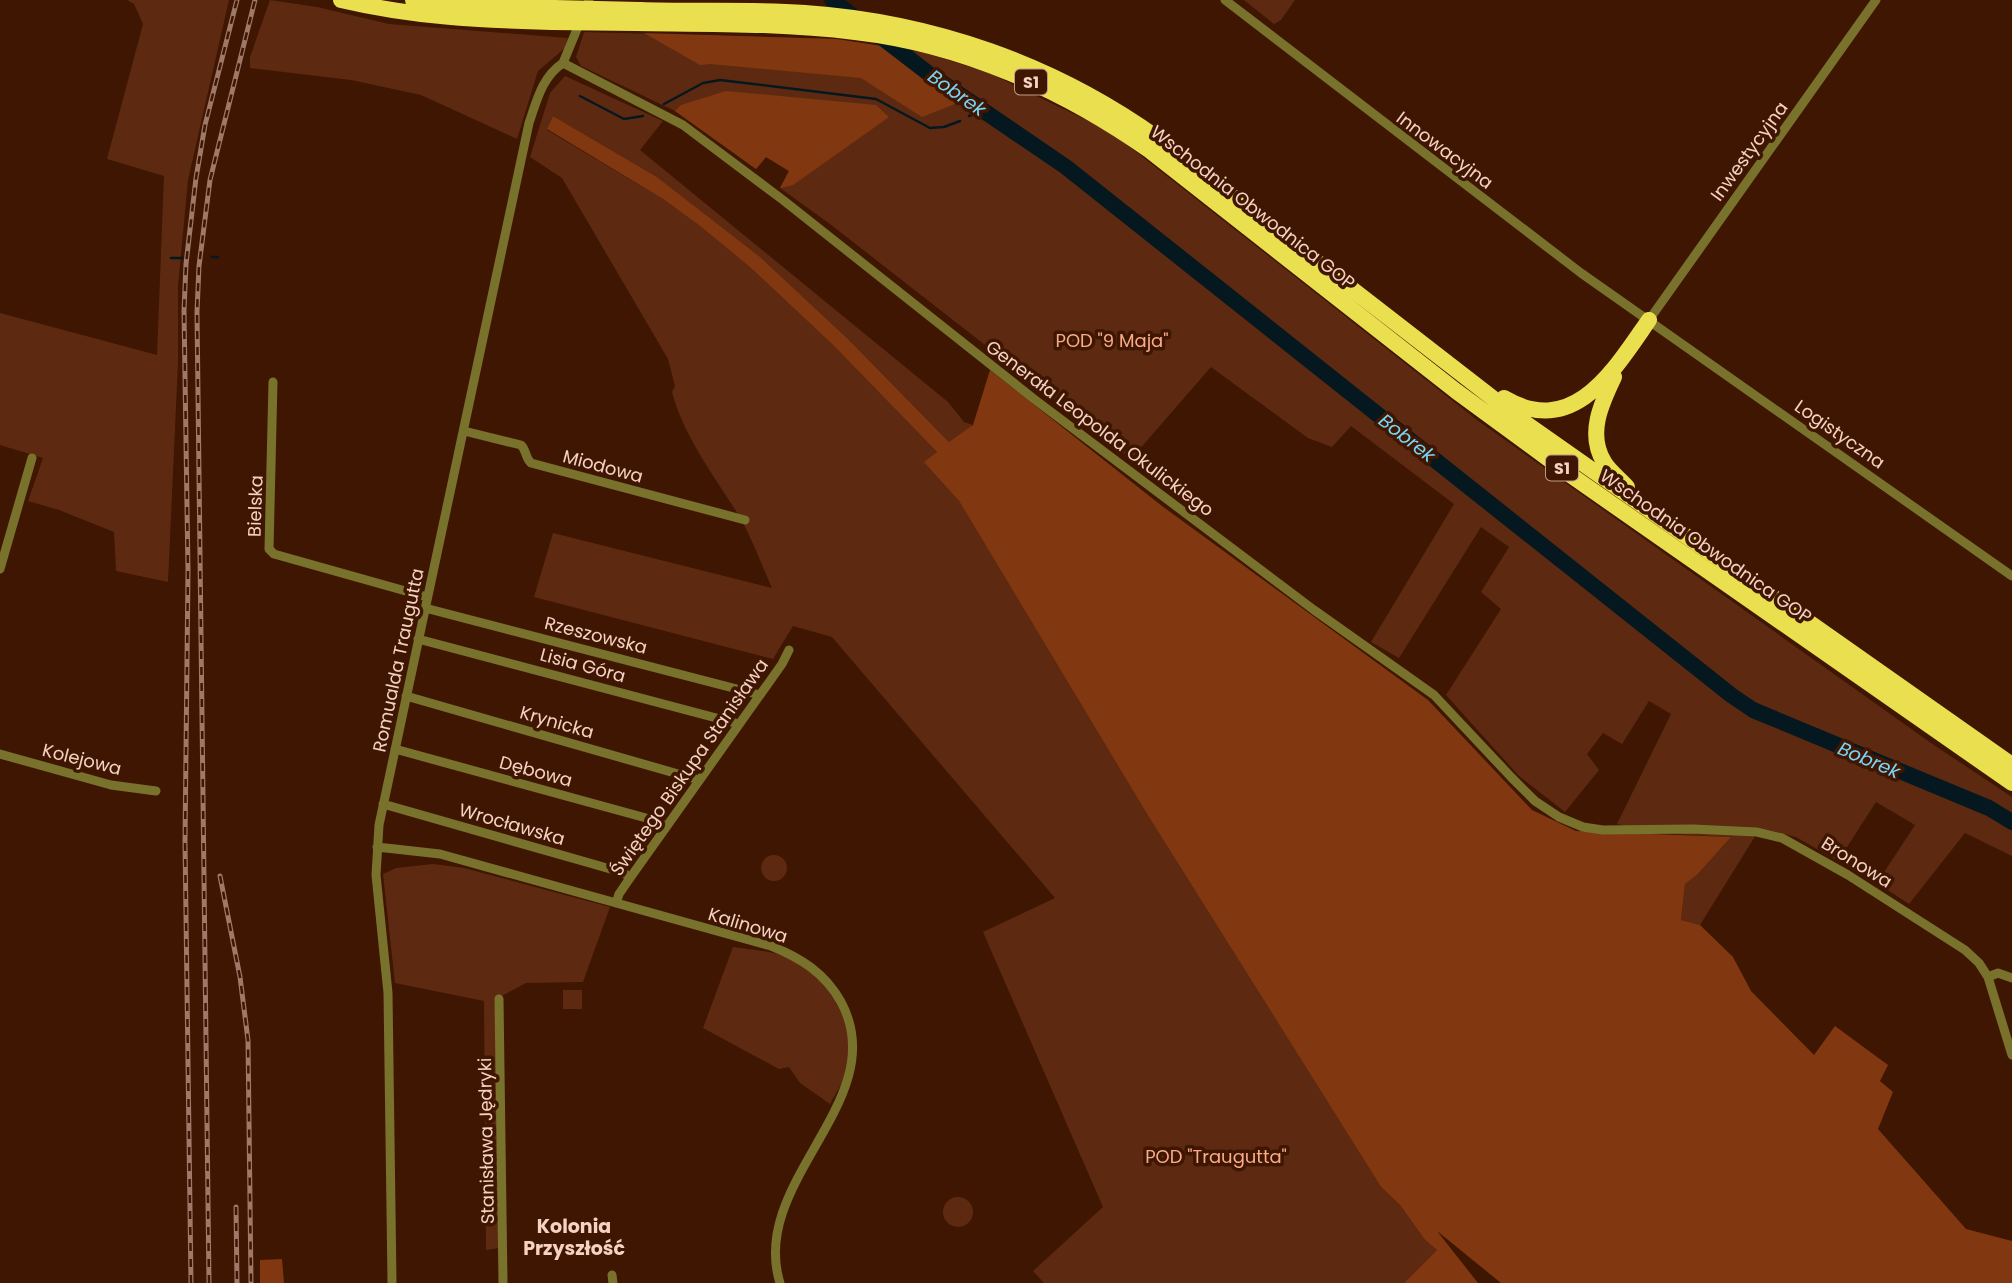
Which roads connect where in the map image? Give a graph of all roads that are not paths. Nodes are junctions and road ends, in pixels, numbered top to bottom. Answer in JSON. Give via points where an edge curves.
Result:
{"nodes":[{"id":1,"x":341,"y":0,"type":"edge"},
{"id":2,"x":413,"y":0,"type":"edge"},
{"id":3,"x":589,"y":0,"type":"edge"},
{"id":4,"x":1225,"y":0,"type":"edge"},
{"id":5,"x":1876,"y":0,"type":"edge"},
{"id":6,"x":553,"y":15,"type":"junction"},
{"id":7,"x":638,"y":17,"type":"junction"},
{"id":8,"x":563,"y":63,"type":"junction"},
{"id":9,"x":1648,"y":320,"type":"junction"},
{"id":10,"x":1622,"y":359,"type":"junction"},
{"id":11,"x":1448,"y":365,"type":"junction"},
{"id":12,"x":273,"y":382,"type":"dead end"},
{"id":13,"x":464,"y":431,"type":"junction"},
{"id":14,"x":33,"y":458,"type":"dead end"},
{"id":15,"x":746,"y":520,"type":"dead end"},
{"id":16,"x":1662,"y":521,"type":"junction"},
{"id":17,"x":0,"y":569,"type":"edge"},
{"id":18,"x":2012,"y":576,"type":"edge"},
{"id":19,"x":427,"y":597,"type":"junction"},
{"id":20,"x":425,"y":608,"type":"junction"},
{"id":21,"x":418,"y":639,"type":"junction"},
{"id":22,"x":789,"y":650,"type":"dead end"},
{"id":23,"x":760,"y":695,"type":"junction"},
{"id":24,"x":406,"y":696,"type":"junction"},
{"id":25,"x":739,"y":724,"type":"junction"},
{"id":26,"x":395,"y":749,"type":"junction"},
{"id":27,"x":0,"y":754,"type":"edge"},
{"id":28,"x":2012,"y":765,"type":"edge"},
{"id":29,"x":699,"y":780,"type":"junction"},
{"id":30,"x":2012,"y":783,"type":"edge"},
{"id":31,"x":156,"y":791,"type":"dead end"},
{"id":32,"x":383,"y":804,"type":"junction"},
{"id":33,"x":666,"y":827,"type":"junction"},
{"id":34,"x":1603,"y":830,"type":"joint"},
{"id":35,"x":377,"y":847,"type":"junction"},
{"id":36,"x":630,"y":878,"type":"junction"},
{"id":37,"x":617,"y":903,"type":"junction"},
{"id":38,"x":1988,"y":977,"type":"junction"},
{"id":39,"x":2012,"y":978,"type":"edge"},
{"id":40,"x":499,"y":999,"type":"dead end"},
{"id":41,"x":2012,"y":1055,"type":"edge"},
{"id":42,"x":392,"y":1283,"type":"edge"},
{"id":43,"x":503,"y":1283,"type":"edge"},
{"id":44,"x":780,"y":1283,"type":"edge"}],
"edges":[{"from":1,"to":6,"type":"highway","name":"Wschodnia Obwodnica GOP","number":"S1","via":[[443,18]]},
{"from":2,"to":6,"type":"highway","name":"Wschodnia Obwodnica GOP","number":"S1"},
{"from":3,"to":8,"type":"street","name":"Romualda Traugutta"},
{"from":4,"to":9,"type":"street","name":"Innowacyjna","via":[[1553,253]]},
{"from":5,"to":9,"type":"street","name":"Inwestycyjna"},
{"from":6,"to":7,"type":"highway","name":"Wschodnia Obwodnica GOP","number":"S1","bridge":true},
{"from":7,"to":11,"type":"highway","name":"Wschodnia Obwodnica GOP","number":"S1","via":[[804,13],[917,29],[1022,62],[1123,115]]},
{"from":7,"to":30,"type":"highway","name":"Wschodnia Obwodnica GOP","number":"S1","via":[[828,29],[928,45],[991,65],[1072,102],[1126,133],[1559,466]]},
{"from":8,"to":13,"type":"street","name":"Romualda Traugutta","via":[[542,86],[529,122]]},
{"from":8,"to":34,"type":"street","name":"Generała Leopolda Okulickiego","via":[[683,125],[1034,399],[1434,695],[1535,801],[1559,817]]},
{"from":9,"to":10,"type":"highway"},
{"from":9,"to":18,"type":"street","name":"Logistyczna"},
{"from":10,"to":11,"type":"highway","via":[[1583,399],[1545,411],[1517,406]]},
{"from":10,"to":16,"type":"highway","via":[[1601,403],[1595,427],[1597,442],[1604,464]]},
{"from":11,"to":16,"type":"highway","name":"Wschodnia Obwodnica GOP","number":"S1"},
{"from":12,"to":19,"type":"street","name":"Bielska","via":[[269,549]]},
{"from":13,"to":15,"type":"street","name":"Miodowa","via":[[521,445],[531,463]]},
{"from":13,"to":19,"type":"street","name":"Romualda Traugutta"},
{"from":14,"to":17,"type":"street"},
{"from":16,"to":28,"type":"highway","name":"Wschodnia Obwodnica GOP","number":"S1"},
{"from":19,"to":20,"type":"street","name":"Romualda Traugutta"},
{"from":20,"to":21,"type":"street","name":"Romualda Traugutta"},
{"from":20,"to":23,"type":"street","name":"Rzeszowska"},
{"from":21,"to":24,"type":"street","name":"Romualda Traugutta"},
{"from":21,"to":25,"type":"street","name":"Lisia Góra"},
{"from":22,"to":23,"type":"street","name":"Świętego Biskupa Stanisława"},
{"from":23,"to":25,"type":"street","name":"Świętego Biskupa Stanisława"},
{"from":24,"to":26,"type":"street","name":"Romualda Traugutta"},
{"from":24,"to":29,"type":"street","name":"Krynicka"},
{"from":25,"to":29,"type":"street","name":"Świętego Biskupa Stanisława"},
{"from":26,"to":32,"type":"street","name":"Romualda Traugutta"},
{"from":26,"to":33,"type":"street","name":"Dębowa"},
{"from":27,"to":31,"type":"street","name":"Kolejowa","via":[[111,785]]},
{"from":29,"to":33,"type":"street","name":"Świętego Biskupa Stanisława"},
{"from":32,"to":35,"type":"street","name":"Romualda Traugutta"},
{"from":32,"to":36,"type":"street","name":"Wrocławska"},
{"from":33,"to":36,"type":"street","name":"Świętego Biskupa Stanisława"},
{"from":34,"to":38,"type":"street","name":"Bronowa","via":[[1758,832],[1782,838],[1965,950]]},
{"from":35,"to":37,"type":"street","name":"Kalinowa","via":[[440,854]]},
{"from":35,"to":42,"type":"street","name":"Romualda Traugutta","via":[[388,993]]},
{"from":36,"to":37,"type":"street","name":"Świętego Biskupa Stanisława"},
{"from":37,"to":44,"type":"street","name":"Kalinowa","via":[[794,955],[827,981],[848,1016],[853,1039],[847,1083],[775,1233],[774,1259]]},
{"from":38,"to":39,"type":"street","via":[[1998,973]]},
{"from":38,"to":41,"type":"street","name":"Bronowa"},
{"from":40,"to":43,"type":"street","name":"Stanisława Jędryki"}]}
